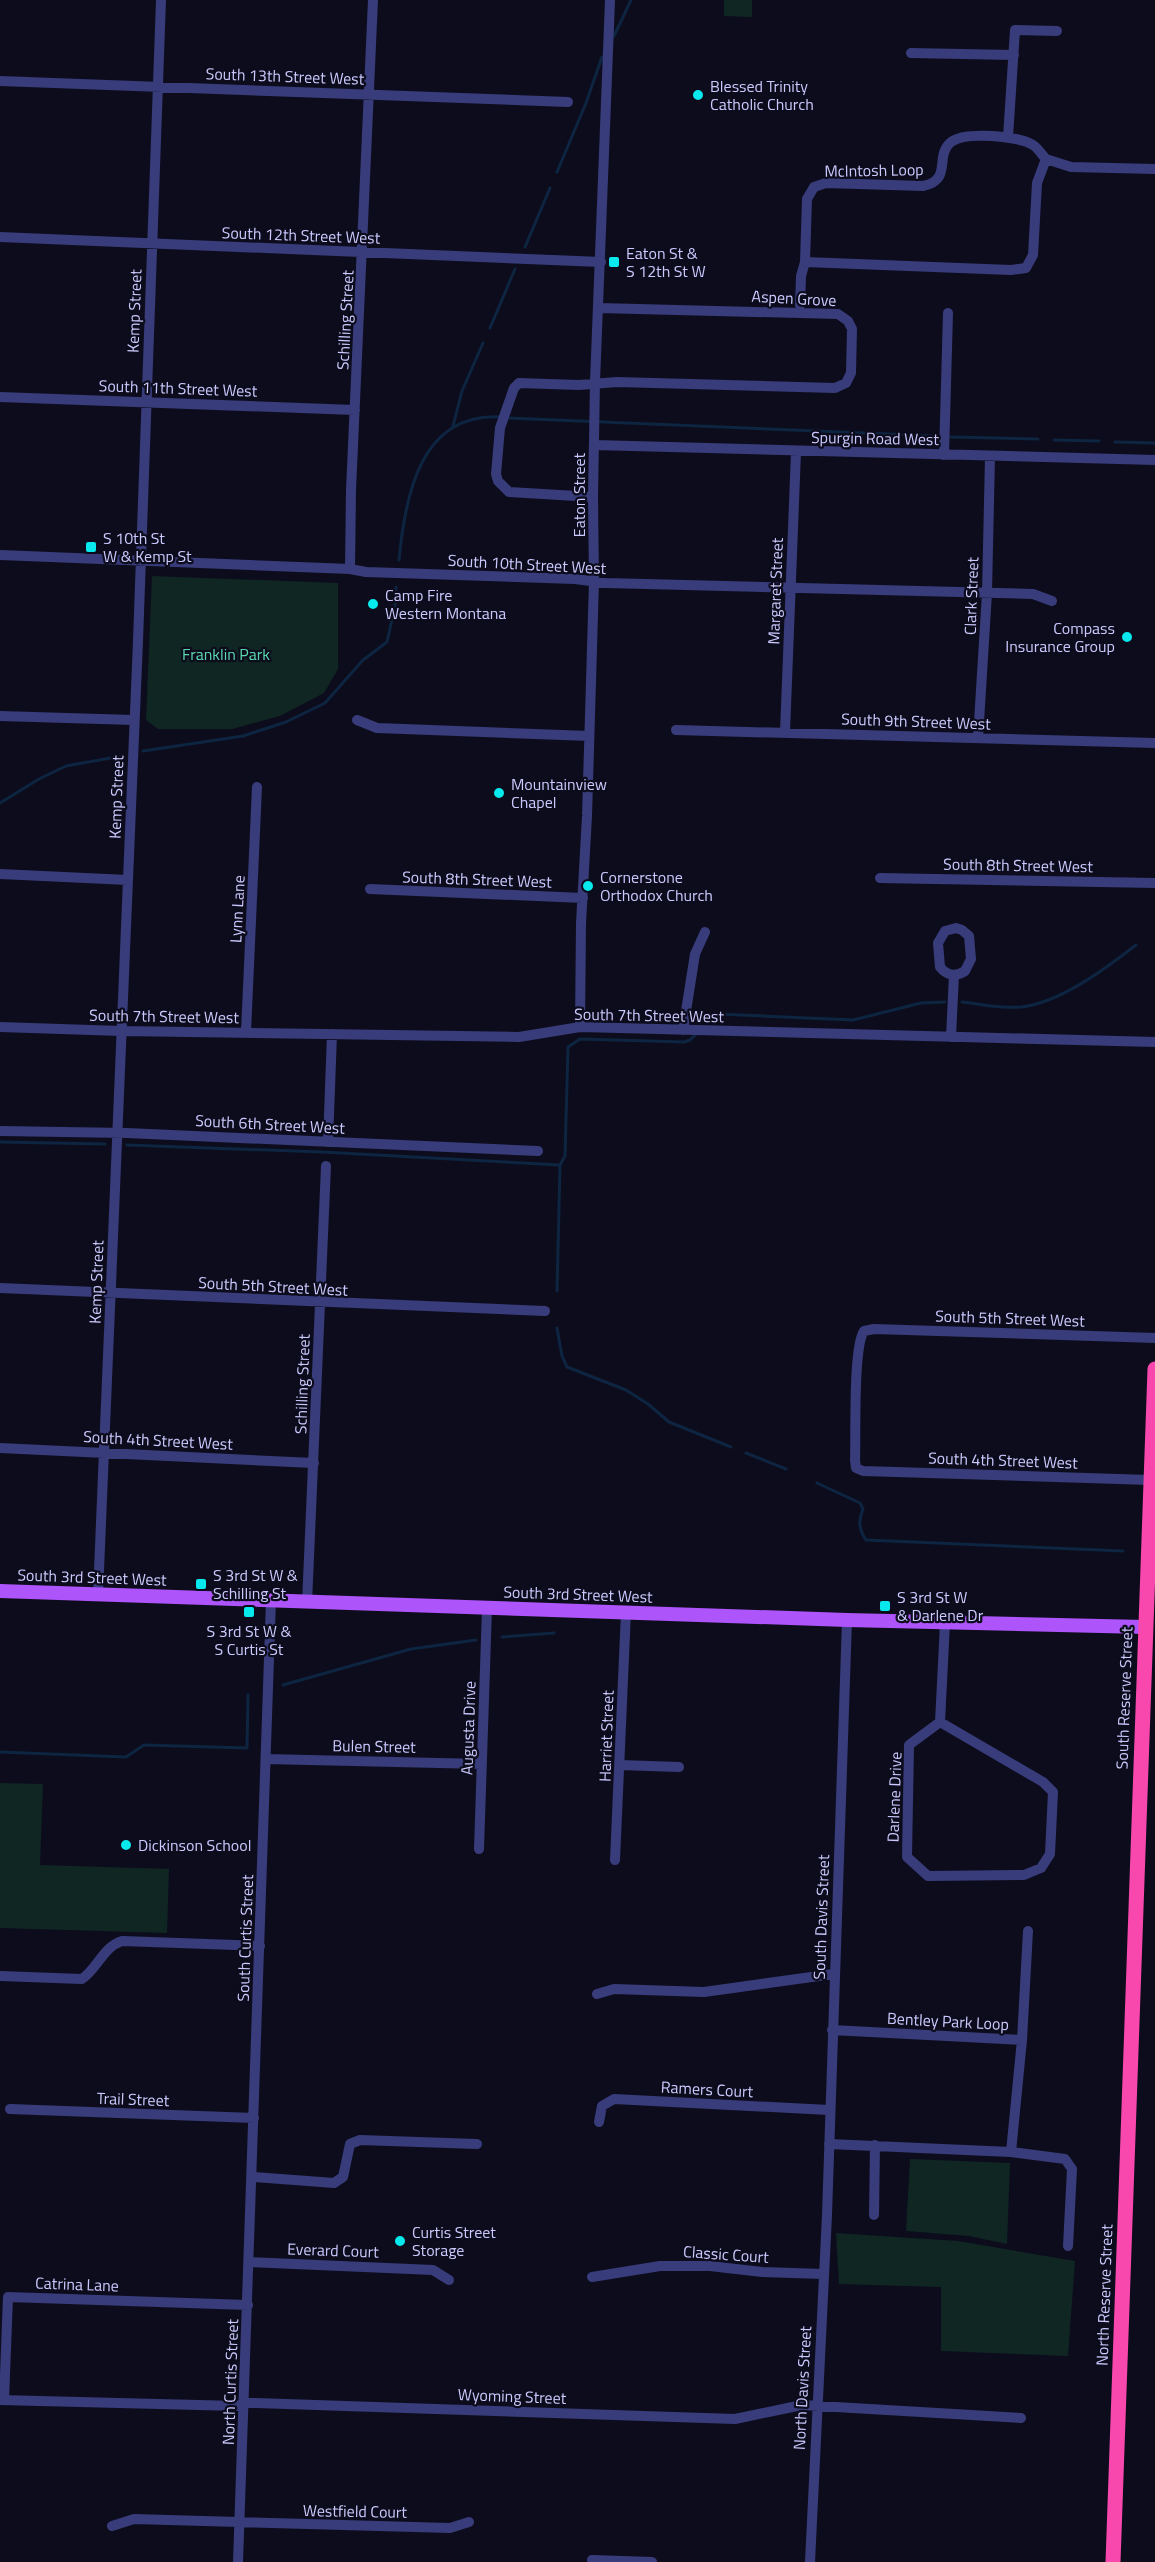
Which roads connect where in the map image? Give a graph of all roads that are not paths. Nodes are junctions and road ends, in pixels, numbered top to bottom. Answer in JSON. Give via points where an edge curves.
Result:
{"nodes":[{"id":1,"x":160,"y":0,"type":"edge"},
{"id":2,"x":373,"y":0,"type":"edge"},
{"id":3,"x":610,"y":0,"type":"edge"},
{"id":4,"x":1057,"y":31,"type":"dead end"},
{"id":5,"x":912,"y":53,"type":"dead end"},
{"id":6,"x":1014,"y":55,"type":"junction"},
{"id":7,"x":0,"y":81,"type":"edge"},
{"id":8,"x":157,"y":86,"type":"junction"},
{"id":9,"x":369,"y":94,"type":"junction"},
{"id":10,"x":568,"y":102,"type":"dead end"},
{"id":11,"x":1008,"y":137,"type":"junction"},
{"id":12,"x":1046,"y":159,"type":"junction"},
{"id":13,"x":1155,"y":169,"type":"edge"},
{"id":14,"x":0,"y":237,"type":"edge"},
{"id":15,"x":152,"y":244,"type":"junction"},
{"id":16,"x":363,"y":252,"type":"junction"},
{"id":17,"x":601,"y":262,"type":"junction"},
{"id":18,"x":805,"y":262,"type":"junction"},
{"id":19,"x":800,"y":305,"type":"dead end"},
{"id":20,"x":599,"y":308,"type":"junction"},
{"id":21,"x":948,"y":313,"type":"dead end"},
{"id":22,"x":595,"y":382,"type":"junction"},
{"id":23,"x":0,"y":397,"type":"edge"},
{"id":24,"x":145,"y":402,"type":"junction"},
{"id":25,"x":355,"y":410,"type":"junction"},
{"id":26,"x":594,"y":445,"type":"junction"},
{"id":27,"x":796,"y":452,"type":"junction"},
{"id":28,"x":944,"y":455,"type":"junction"},
{"id":29,"x":990,"y":456,"type":"junction"},
{"id":30,"x":1155,"y":460,"type":"edge"},
{"id":31,"x":593,"y":497,"type":"junction"},
{"id":32,"x":0,"y":555,"type":"edge"},
{"id":33,"x":140,"y":561,"type":"junction"},
{"id":34,"x":350,"y":569,"type":"junction"},
{"id":35,"x":594,"y":581,"type":"junction"},
{"id":36,"x":790,"y":588,"type":"junction"},
{"id":37,"x":987,"y":592,"type":"junction"},
{"id":38,"x":1052,"y":601,"type":"dead end"},
{"id":39,"x":0,"y":716,"type":"edge"},
{"id":40,"x":134,"y":720,"type":"junction"},
{"id":41,"x":357,"y":720,"type":"dead end"},
{"id":42,"x":676,"y":730,"type":"dead end"},
{"id":43,"x":785,"y":732,"type":"junction"},
{"id":44,"x":589,"y":736,"type":"junction"},
{"id":45,"x":978,"y":738,"type":"junction"},
{"id":46,"x":1155,"y":742,"type":"edge"},
{"id":47,"x":257,"y":787,"type":"dead end"},
{"id":48,"x":0,"y":874,"type":"edge"},
{"id":49,"x":880,"y":878,"type":"dead end"},
{"id":50,"x":128,"y":880,"type":"junction"},
{"id":51,"x":1155,"y":883,"type":"edge"},
{"id":52,"x":370,"y":889,"type":"dead end"},
{"id":53,"x":583,"y":898,"type":"junction"},
{"id":54,"x":705,"y":932,"type":"dead end"},
{"id":55,"x":954,"y":975,"type":"dead end"},
{"id":56,"x":0,"y":1027,"type":"edge"},
{"id":57,"x":580,"y":1027,"type":"junction"},
{"id":58,"x":683,"y":1030,"type":"junction"},
{"id":59,"x":121,"y":1031,"type":"junction"},
{"id":60,"x":246,"y":1032,"type":"junction"},
{"id":61,"x":332,"y":1034,"type":"junction"},
{"id":62,"x":951,"y":1037,"type":"junction"},
{"id":63,"x":1155,"y":1042,"type":"edge"},
{"id":64,"x":0,"y":1131,"type":"edge"},
{"id":65,"x":116,"y":1133,"type":"junction"},
{"id":66,"x":328,"y":1142,"type":"junction"},
{"id":67,"x":538,"y":1151,"type":"dead end"},
{"id":68,"x":326,"y":1166,"type":"dead end"},
{"id":69,"x":0,"y":1288,"type":"edge"},
{"id":70,"x":111,"y":1294,"type":"junction"},
{"id":71,"x":320,"y":1303,"type":"junction"},
{"id":72,"x":545,"y":1311,"type":"dead end"},
{"id":73,"x":1155,"y":1338,"type":"edge"},
{"id":74,"x":1155,"y":1369,"type":"edge"},
{"id":75,"x":1154,"y":1436,"type":"edge"},
{"id":76,"x":0,"y":1448,"type":"edge"},
{"id":77,"x":105,"y":1453,"type":"junction"},
{"id":78,"x":314,"y":1463,"type":"junction"},
{"id":79,"x":856,"y":1468,"type":"joint"},
{"id":80,"x":1150,"y":1480,"type":"junction"},
{"id":81,"x":0,"y":1591,"type":"edge"},
{"id":82,"x":98,"y":1594,"type":"junction"},
{"id":83,"x":271,"y":1600,"type":"junction"},
{"id":84,"x":307,"y":1603,"type":"junction"},
{"id":85,"x":487,"y":1608,"type":"junction"},
{"id":86,"x":626,"y":1612,"type":"junction"},
{"id":87,"x":847,"y":1620,"type":"junction"},
{"id":88,"x":945,"y":1623,"type":"junction"},
{"id":89,"x":1150,"y":1627,"type":"edge"},
{"id":90,"x":940,"y":1722,"type":"junction"},
{"id":91,"x":266,"y":1759,"type":"junction"},
{"id":92,"x":482,"y":1764,"type":"junction"},
{"id":93,"x":620,"y":1766,"type":"junction"},
{"id":94,"x":679,"y":1767,"type":"dead end"},
{"id":95,"x":479,"y":1848,"type":"dead end"},
{"id":96,"x":615,"y":1860,"type":"dead end"},
{"id":97,"x":1028,"y":1931,"type":"dead end"},
{"id":98,"x":260,"y":1946,"type":"junction"},
{"id":99,"x":833,"y":1974,"type":"junction"},
{"id":100,"x":0,"y":1976,"type":"edge"},
{"id":101,"x":597,"y":1994,"type":"dead end"},
{"id":102,"x":1132,"y":2029,"type":"joint"},
{"id":103,"x":832,"y":2030,"type":"junction"},
{"id":104,"x":1022,"y":2040,"type":"junction"},
{"id":105,"x":10,"y":2109,"type":"dead end"},
{"id":106,"x":829,"y":2110,"type":"junction"},
{"id":107,"x":254,"y":2118,"type":"junction"},
{"id":108,"x":599,"y":2121,"type":"dead end"},
{"id":109,"x":477,"y":2144,"type":"dead end"},
{"id":110,"x":828,"y":2144,"type":"junction"},
{"id":111,"x":875,"y":2145,"type":"junction"},
{"id":112,"x":1011,"y":2152,"type":"junction"},
{"id":113,"x":253,"y":2177,"type":"junction"},
{"id":114,"x":252,"y":2204,"type":"joint"},
{"id":115,"x":827,"y":2214,"type":"joint"},
{"id":116,"x":874,"y":2215,"type":"dead end"},
{"id":117,"x":1068,"y":2246,"type":"dead end"},
{"id":118,"x":249,"y":2262,"type":"junction"},
{"id":119,"x":823,"y":2274,"type":"junction"},
{"id":120,"x":592,"y":2277,"type":"dead end"},
{"id":121,"x":449,"y":2280,"type":"dead end"},
{"id":122,"x":248,"y":2305,"type":"junction"},
{"id":123,"x":2,"y":2400,"type":"edge"},
{"id":124,"x":244,"y":2403,"type":"junction"},
{"id":125,"x":817,"y":2406,"type":"junction"},
{"id":126,"x":1021,"y":2418,"type":"dead end"},
{"id":127,"x":469,"y":2522,"type":"dead end"},
{"id":128,"x":240,"y":2523,"type":"junction"},
{"id":129,"x":112,"y":2526,"type":"dead end"},
{"id":130,"x":592,"y":2560,"type":"dead end"},
{"id":131,"x":238,"y":2562,"type":"edge"},
{"id":132,"x":652,"y":2562,"type":"edge"},
{"id":133,"x":810,"y":2562,"type":"edge"},
{"id":134,"x":1113,"y":2562,"type":"edge"}],
"edges":[{"from":1,"to":8,"type":"street","name":"Kemp Street"},
{"from":2,"to":9,"type":"street","name":"Schilling Street"},
{"from":3,"to":17,"type":"street","name":"Eaton Street"},
{"from":4,"to":6,"type":"street","via":[[1016,30]]},
{"from":5,"to":6,"type":"street"},
{"from":6,"to":11,"type":"street"},
{"from":7,"to":8,"type":"street","name":"South 13th Street West"},
{"from":8,"to":9,"type":"street","name":"South 13th Street West"},
{"from":8,"to":15,"type":"street","name":"Kemp Street"},
{"from":9,"to":10,"type":"street","name":"South 13th Street West"},
{"from":9,"to":16,"type":"street","name":"Schilling Street"},
{"from":11,"to":12,"type":"street","name":"McIntosh Loop","via":[[1035,146]]},
{"from":11,"to":18,"type":"street","name":"McIntosh Loop","via":[[951,141],[944,151],[941,175],[933,184],[826,183],[814,187],[807,199]]},
{"from":12,"to":13,"type":"street","name":"McIntosh Loop","via":[[1071,167]]},
{"from":12,"to":18,"type":"street","via":[[1037,183],[1033,255],[1026,268]]},
{"from":14,"to":15,"type":"street","name":"South 12th Street West"},
{"from":15,"to":16,"type":"street","name":"South 12th Street West"},
{"from":15,"to":24,"type":"street","name":"Kemp Street"},
{"from":16,"to":17,"type":"street","name":"South 12th Street West"},
{"from":16,"to":25,"type":"street","name":"Schilling Street"},
{"from":17,"to":20,"type":"street","name":"Eaton Street"},
{"from":18,"to":19,"type":"street","name":"McIntosh Loop"},
{"from":20,"to":22,"type":"street","name":"Eaton Street"},
{"from":20,"to":22,"type":"street","name":"Aspen Grove","via":[[838,314],[852,329],[851,373],[846,383],[835,388]]},
{"from":21,"to":28,"type":"street"},
{"from":22,"to":26,"type":"street","name":"Eaton Street"},
{"from":22,"to":31,"type":"street","name":"Aspen Grove","via":[[519,383],[500,429],[496,474],[508,492]]},
{"from":23,"to":24,"type":"street","name":"South 11th Street West"},
{"from":24,"to":25,"type":"street","name":"South 11th Street West"},
{"from":24,"to":33,"type":"street","name":"Kemp Street"},
{"from":25,"to":34,"type":"street","name":"Schilling Street"},
{"from":26,"to":27,"type":"street","name":"Spurgin Road West"},
{"from":26,"to":31,"type":"street","name":"Eaton Street"},
{"from":27,"to":28,"type":"street","name":"Spurgin Road West"},
{"from":27,"to":36,"type":"street","name":"Margaret Street"},
{"from":28,"to":29,"type":"street","name":"Spurgin Road West"},
{"from":29,"to":30,"type":"street","name":"Spurgin Road West"},
{"from":29,"to":37,"type":"street","name":"Clark Street"},
{"from":31,"to":35,"type":"street","name":"Eaton Street"},
{"from":32,"to":33,"type":"street","name":"South 10th Street West"},
{"from":33,"to":34,"type":"street","name":"South 10th Street West"},
{"from":33,"to":40,"type":"street","name":"Kemp Street"},
{"from":34,"to":35,"type":"street","name":"South 10th Street West"},
{"from":35,"to":36,"type":"street","name":"South 10th Street West"},
{"from":35,"to":44,"type":"street","name":"Eaton Street"},
{"from":36,"to":37,"type":"street","name":"South 10th Street West"},
{"from":36,"to":43,"type":"street","name":"Margaret Street"},
{"from":37,"to":38,"type":"street","name":"South 10th Street West","via":[[1033,594]]},
{"from":37,"to":45,"type":"street","name":"Clark Street"},
{"from":39,"to":40,"type":"street"},
{"from":40,"to":50,"type":"street","name":"Kemp Street"},
{"from":41,"to":44,"type":"street","via":[[376,728]]},
{"from":42,"to":43,"type":"street","name":"South 9th Street West"},
{"from":43,"to":45,"type":"street","name":"South 9th Street West"},
{"from":44,"to":53,"type":"street","name":"Eaton Street"},
{"from":45,"to":46,"type":"street","name":"South 9th Street West"},
{"from":47,"to":60,"type":"street","name":"Lynn Lane"},
{"from":48,"to":50,"type":"street"},
{"from":49,"to":51,"type":"street","name":"South 8th Street West"},
{"from":50,"to":59,"type":"street","name":"Kemp Street"},
{"from":52,"to":53,"type":"street","name":"South 8th Street West"},
{"from":53,"to":57,"type":"street","name":"Eaton Street"},
{"from":54,"to":58,"type":"street","via":[[695,954]]},
{"from":55,"to":62,"type":"street"},
{"from":56,"to":59,"type":"street","name":"South 7th Street West"},
{"from":57,"to":58,"type":"street","name":"South 7th Street West"},
{"from":57,"to":61,"type":"street","name":"South 7th Street West","via":[[519,1037]]},
{"from":58,"to":62,"type":"street","name":"South 7th Street West"},
{"from":59,"to":60,"type":"street","name":"South 7th Street West"},
{"from":59,"to":65,"type":"street","name":"Kemp Street"},
{"from":60,"to":61,"type":"street","name":"South 7th Street West"},
{"from":61,"to":66,"type":"street"},
{"from":62,"to":63,"type":"street","name":"South 7th Street West"},
{"from":64,"to":65,"type":"street","name":"South 6th Street West"},
{"from":65,"to":66,"type":"street","name":"South 6th Street West"},
{"from":65,"to":70,"type":"street","name":"Kemp Street"},
{"from":66,"to":67,"type":"street","name":"South 6th Street West"},
{"from":68,"to":71,"type":"street","name":"Schilling Street"},
{"from":69,"to":70,"type":"street","name":"South 5th Street West"},
{"from":70,"to":71,"type":"street","name":"South 5th Street West"},
{"from":70,"to":77,"type":"street","name":"Kemp Street"},
{"from":71,"to":72,"type":"street","name":"South 5th Street West"},
{"from":71,"to":78,"type":"street","name":"Schilling Street"},
{"from":73,"to":79,"type":"street","name":"South 5th Street West","via":[[864,1331],[858,1361]]},
{"from":74,"to":75,"type":"highway","name":"South Reserve Street"},
{"from":75,"to":80,"type":"highway","name":"South Reserve Street"},
{"from":76,"to":77,"type":"street","name":"South 4th Street West"},
{"from":77,"to":78,"type":"street","name":"South 4th Street West"},
{"from":77,"to":82,"type":"street","name":"Kemp Street"},
{"from":78,"to":84,"type":"street","name":"Schilling Street"},
{"from":79,"to":80,"type":"street","name":"South 4th Street West"},
{"from":80,"to":89,"type":"highway","name":"South Reserve Street"},
{"from":81,"to":82,"type":"main road","name":"South 3rd Street West"},
{"from":82,"to":83,"type":"main road","name":"South 3rd Street West"},
{"from":83,"to":84,"type":"main road","name":"South 3rd Street West"},
{"from":83,"to":91,"type":"street","name":"South Curtis Street"},
{"from":84,"to":85,"type":"main road","name":"South 3rd Street West"},
{"from":85,"to":86,"type":"main road","name":"South 3rd Street West"},
{"from":85,"to":92,"type":"street","name":"Augusta Drive"},
{"from":86,"to":87,"type":"main road","name":"South 3rd Street West"},
{"from":86,"to":93,"type":"street","name":"Harriet Street"},
{"from":87,"to":88,"type":"main road","name":"South 3rd Street West"},
{"from":87,"to":99,"type":"street","name":"South Davis Street"},
{"from":88,"to":89,"type":"main road","name":"South 3rd Street West"},
{"from":88,"to":90,"type":"street"},
{"from":89,"to":102,"type":"highway","name":"South Reserve Street"},
{"from":90,"to":90,"type":"street","name":"Darlene Drive","via":[[909,1746],[907,1857],[928,1876],[1024,1875],[1041,1868],[1050,1854],[1053,1792],[1043,1782]]},
{"from":91,"to":92,"type":"street","name":"Bulen Street"},
{"from":91,"to":98,"type":"street","name":"South Curtis Street"},
{"from":92,"to":95,"type":"street","name":"Augusta Drive"},
{"from":93,"to":94,"type":"street"},
{"from":93,"to":96,"type":"street","name":"Harriet Street"},
{"from":97,"to":104,"type":"street"},
{"from":98,"to":100,"type":"street","via":[[122,1941],[112,1944],[82,1979]]},
{"from":98,"to":107,"type":"street","name":"South Curtis Street"},
{"from":99,"to":101,"type":"street","via":[[704,1992],[614,1989]]},
{"from":99,"to":103,"type":"street","name":"South Davis Street"},
{"from":102,"to":134,"type":"highway","name":"North Reserve Street"},
{"from":103,"to":104,"type":"street","name":"Bentley Park Loop"},
{"from":103,"to":106,"type":"street","name":"South Davis Street"},
{"from":104,"to":112,"type":"street","name":"Bentley Park Loop"},
{"from":105,"to":107,"type":"street","name":"Trail Street"},
{"from":106,"to":108,"type":"street","name":"Ramers Court","via":[[614,2100],[602,2106]]},
{"from":106,"to":110,"type":"street","name":"South Davis Street"},
{"from":107,"to":113,"type":"street","name":"South Curtis Street"},
{"from":109,"to":113,"type":"street","via":[[360,2140],[350,2144],[343,2176],[334,2183]]},
{"from":110,"to":111,"type":"street"},
{"from":110,"to":115,"type":"street","name":"South Davis Street"},
{"from":111,"to":112,"type":"street"},
{"from":111,"to":116,"type":"street"},
{"from":112,"to":117,"type":"street","via":[[1065,2159],[1072,2169]]},
{"from":113,"to":114,"type":"street","name":"South Curtis Street"},
{"from":114,"to":118,"type":"street","name":"North Curtis Street"},
{"from":115,"to":119,"type":"street","name":"North Davis Street"},
{"from":118,"to":121,"type":"street","name":"Everard Court","via":[[433,2270]]},
{"from":118,"to":122,"type":"street","name":"North Curtis Street"},
{"from":119,"to":120,"type":"street","name":"Classic Court","via":[[660,2266]]},
{"from":119,"to":125,"type":"street","name":"North Davis Street"},
{"from":122,"to":123,"type":"street","name":"Catrina Lane","via":[[8,2297]]},
{"from":122,"to":124,"type":"street","name":"North Curtis Street"},
{"from":123,"to":124,"type":"street","name":"Wyoming Street","via":[[238,2406]]},
{"from":124,"to":125,"type":"street","name":"Wyoming Street","via":[[735,2419],[777,2409]]},
{"from":124,"to":128,"type":"street","name":"North Curtis Street"},
{"from":125,"to":126,"type":"street","name":"Wyoming Street"},
{"from":125,"to":133,"type":"street","name":"North Davis Street"},
{"from":127,"to":128,"type":"street","name":"Westfield Court","via":[[450,2528]]},
{"from":128,"to":129,"type":"street","name":"Westfield Court","via":[[134,2519]]},
{"from":128,"to":131,"type":"street","name":"North Curtis Street"},
{"from":130,"to":132,"type":"street"}]}
